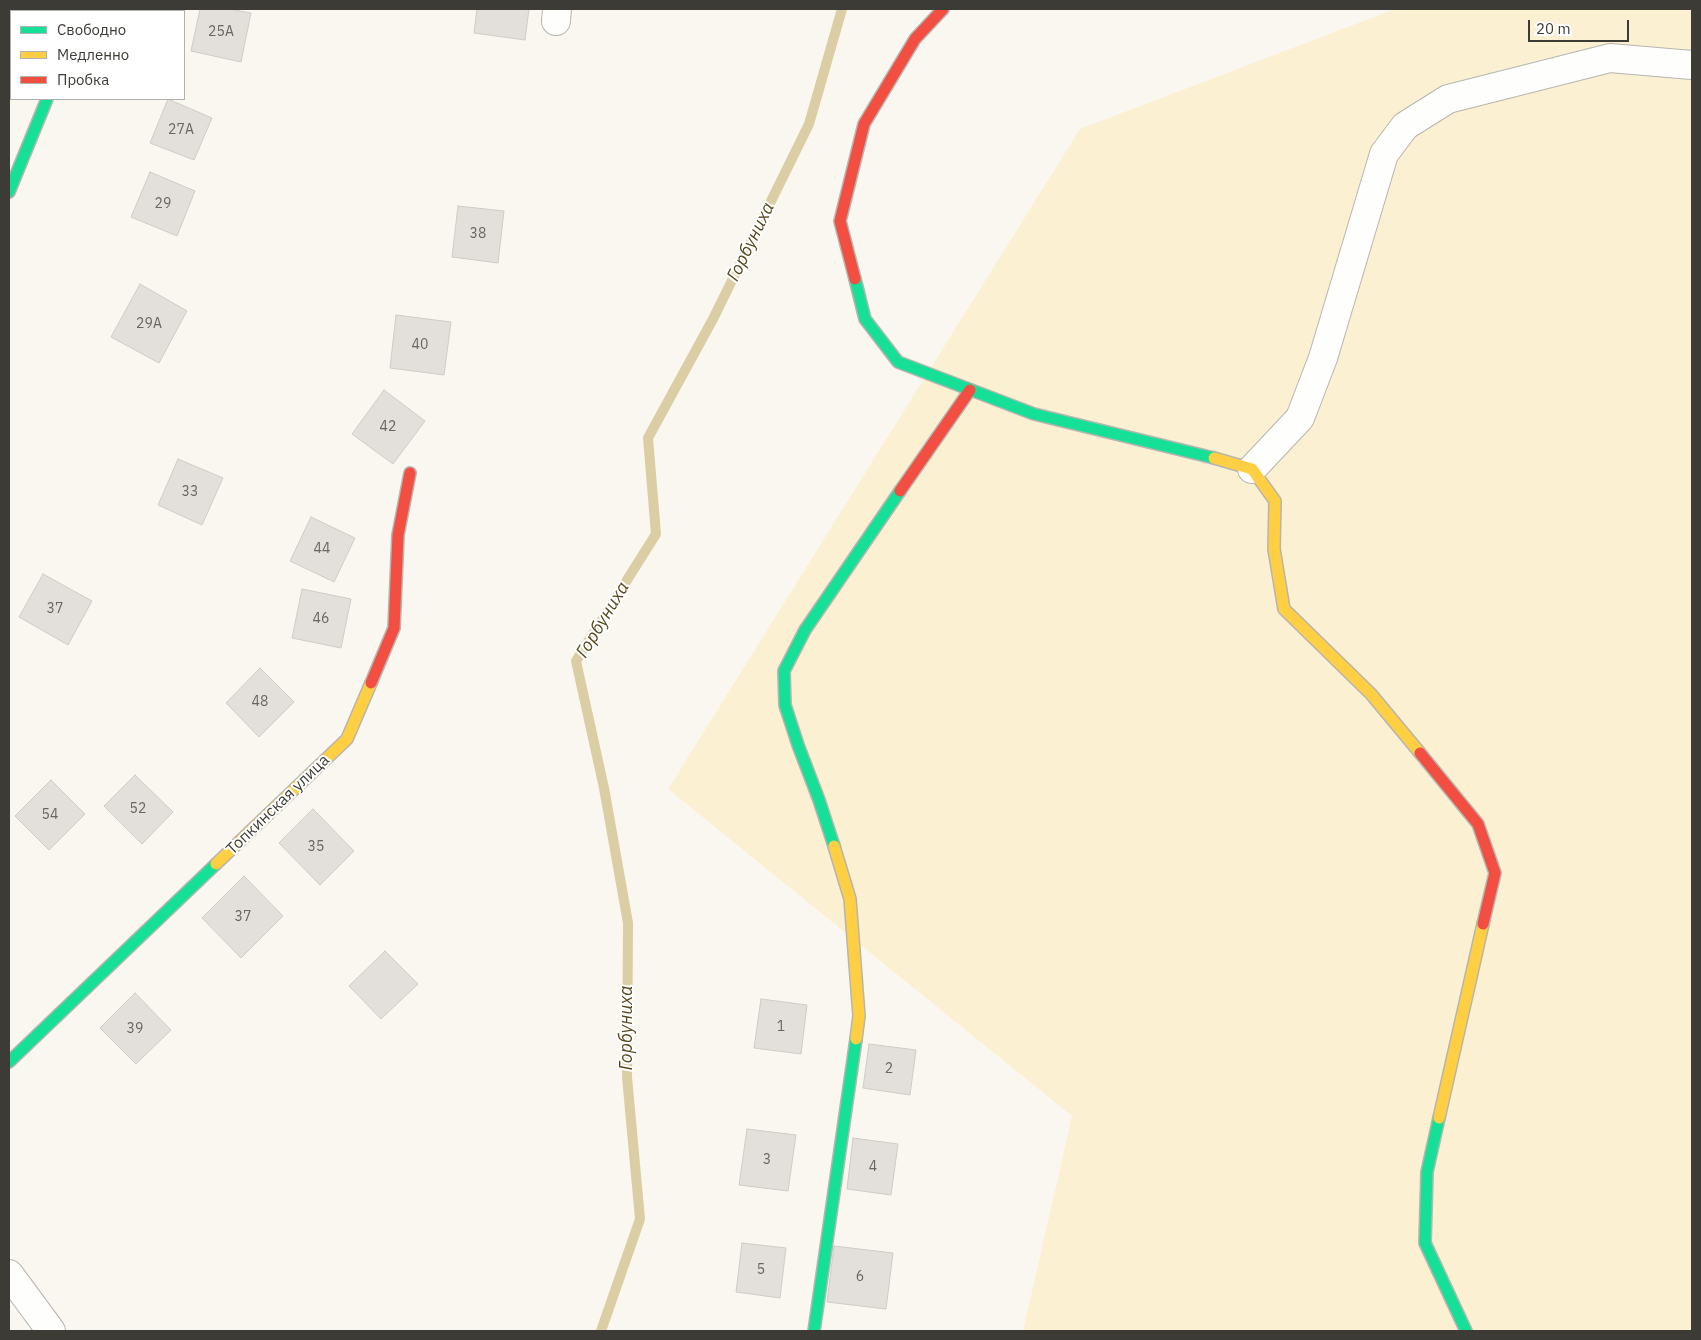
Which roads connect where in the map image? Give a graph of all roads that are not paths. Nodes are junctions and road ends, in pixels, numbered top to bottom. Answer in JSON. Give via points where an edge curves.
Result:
{"nodes":[{"id":1,"x":943,"y":9,"type":"edge"},
{"id":2,"x":1692,"y":65,"type":"edge"},
{"id":3,"x":47,"y":100,"type":"edge"},
{"id":4,"x":9,"y":192,"type":"edge"},
{"id":5,"x":970,"y":390,"type":"junction"},
{"id":6,"x":1252,"y":469,"type":"junction"},
{"id":7,"x":410,"y":473,"type":"dead end"},
{"id":8,"x":9,"y":1062,"type":"edge"},
{"id":9,"x":9,"y":1274,"type":"edge"},
{"id":10,"x":51,"y":1331,"type":"edge"},
{"id":11,"x":814,"y":1331,"type":"edge"},
{"id":12,"x":1466,"y":1331,"type":"edge"}],
"edges":[{"from":1,"to":5,"type":"street","via":[[915,40],[864,124],[840,221],[865,319],[892,355],[898,362]]},
{"from":2,"to":6,"type":"street","via":[[1610,58],[1448,99],[1405,126],[1384,154],[1323,358],[1300,418]]},
{"from":3,"to":4,"type":"street"},
{"from":5,"to":6,"type":"street","via":[[1034,414],[1195,452]]},
{"from":5,"to":11,"type":"street","via":[[805,630],[784,671],[785,705],[820,800],[850,899],[859,1016]]},
{"from":6,"to":12,"type":"street","via":[[1275,501],[1274,549],[1284,609],[1370,694],[1478,824],[1495,873],[1427,1172],[1425,1243]]},
{"from":7,"to":8,"type":"street","name":"Топкинская улица","via":[[398,535],[394,628],[347,739]]},
{"from":9,"to":10,"type":"street"}]}
